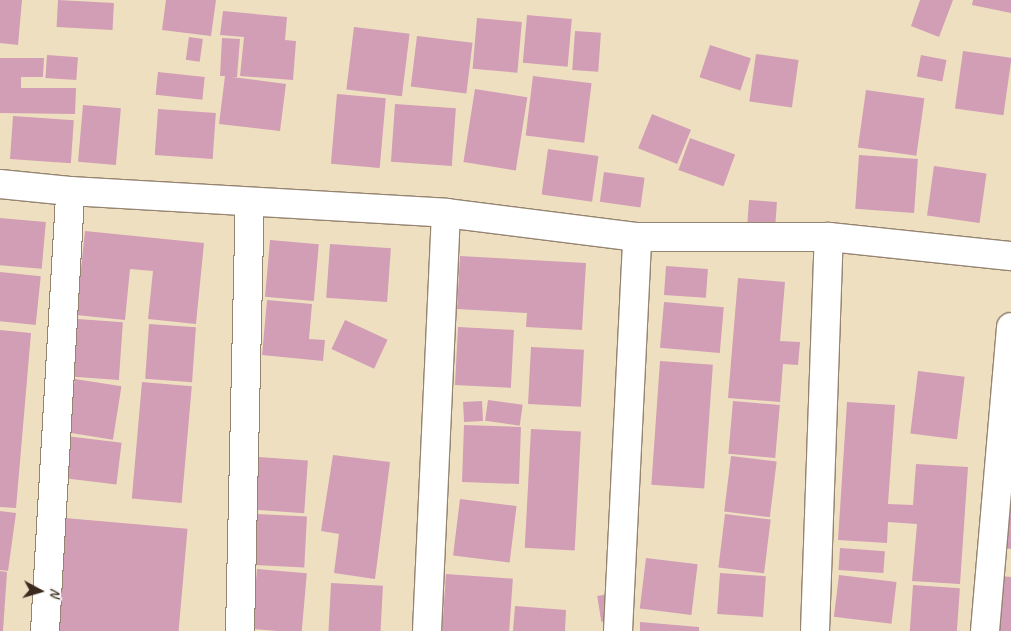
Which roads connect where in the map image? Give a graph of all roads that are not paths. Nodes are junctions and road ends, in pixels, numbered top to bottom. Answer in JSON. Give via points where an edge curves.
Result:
{"nodes":[{"id":1,"x":0,"y":184,"type":"edge"},
{"id":2,"x":70,"y":191,"type":"junction"},
{"id":3,"x":250,"y":203,"type":"junction"},
{"id":4,"x":446,"y":213,"type":"junction"},
{"id":5,"x":829,"y":237,"type":"junction"},
{"id":6,"x":637,"y":238,"type":"junction"},
{"id":7,"x":1011,"y":256,"type":"edge"},
{"id":8,"x":1011,"y":327,"type":"edge"},
{"id":9,"x":45,"y":631,"type":"edge"},
{"id":10,"x":240,"y":631,"type":"edge"},
{"id":11,"x":427,"y":631,"type":"edge"},
{"id":12,"x":618,"y":631,"type":"edge"},
{"id":13,"x":815,"y":631,"type":"edge"},
{"id":14,"x":985,"y":631,"type":"edge"}],
"edges":[{"from":1,"to":2,"type":"street"},
{"from":2,"to":3,"type":"street"},
{"from":2,"to":9,"type":"street"},
{"from":3,"to":4,"type":"street"},
{"from":3,"to":10,"type":"street"},
{"from":4,"to":6,"type":"street"},
{"from":4,"to":11,"type":"street"},
{"from":5,"to":6,"type":"street"},
{"from":5,"to":7,"type":"street"},
{"from":5,"to":13,"type":"street"},
{"from":6,"to":12,"type":"street"},
{"from":8,"to":14,"type":"street"}]}
